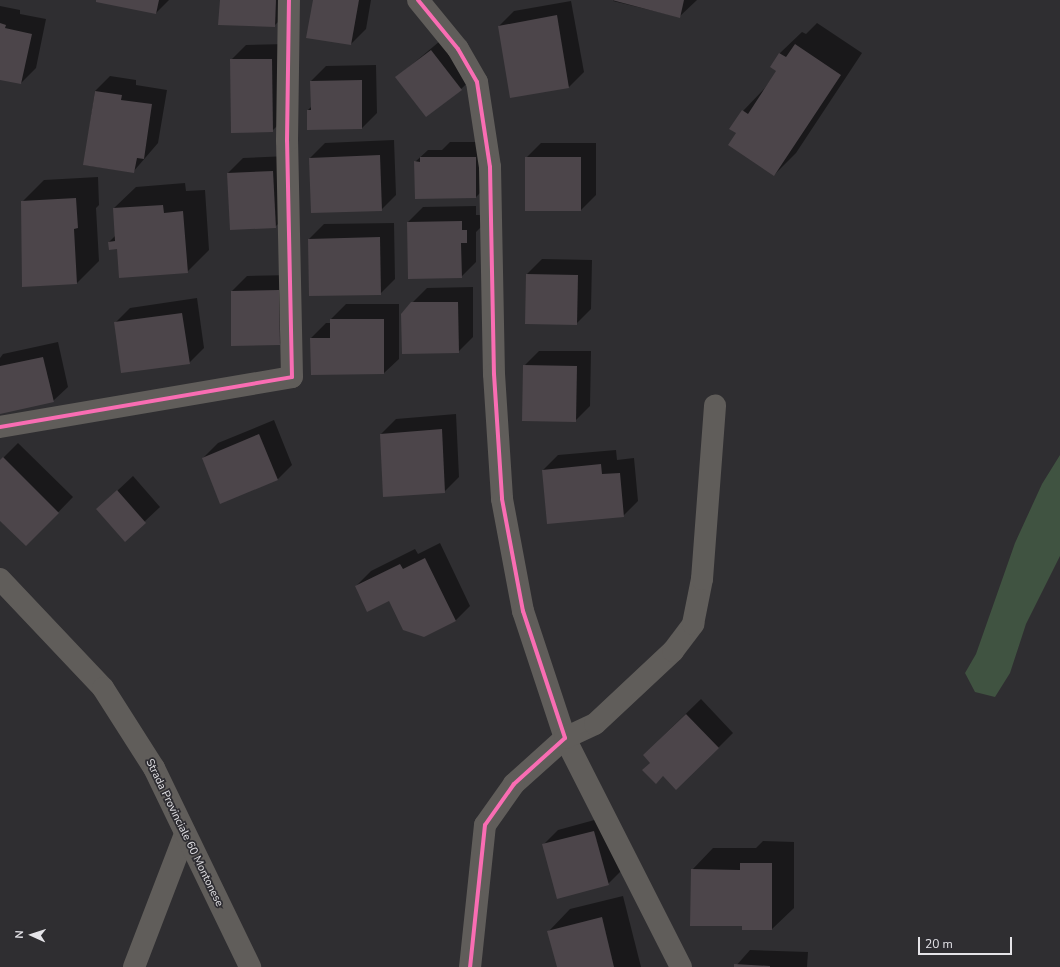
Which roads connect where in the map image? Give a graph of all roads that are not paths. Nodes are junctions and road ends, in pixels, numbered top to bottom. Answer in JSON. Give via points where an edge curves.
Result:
{"nodes":[{"id":1,"x":290,"y":0,"type":"edge"},
{"id":2,"x":418,"y":0,"type":"edge"},
{"id":3,"x":715,"y":405,"type":"dead end"},
{"id":4,"x":0,"y":427,"type":"edge"},
{"id":5,"x":0,"y":579,"type":"edge"},
{"id":6,"x":565,"y":738,"type":"junction"},
{"id":7,"x":186,"y":834,"type":"junction"},
{"id":8,"x":134,"y":967,"type":"edge"},
{"id":9,"x":250,"y":967,"type":"edge"},
{"id":10,"x":470,"y":967,"type":"edge"},
{"id":11,"x":681,"y":967,"type":"edge"}],
"edges":[{"from":1,"to":4,"type":"street","via":[[287,141],[292,377]]},
{"from":2,"to":6,"type":"street","via":[[458,49],[477,82],[490,167],[494,374],[502,499],[523,611]]},
{"from":3,"to":6,"type":"street","via":[[702,579],[693,624],[673,651],[595,724]]},
{"from":5,"to":7,"type":"street","name":"Strada Provinciale 60 Montonese","via":[[102,688],[154,768]]},
{"from":6,"to":10,"type":"street","via":[[514,784],[486,825]]},
{"from":6,"to":11,"type":"street"},
{"from":7,"to":8,"type":"street"},
{"from":7,"to":9,"type":"street","name":"Strada Provinciale 60 Montonese"}]}
